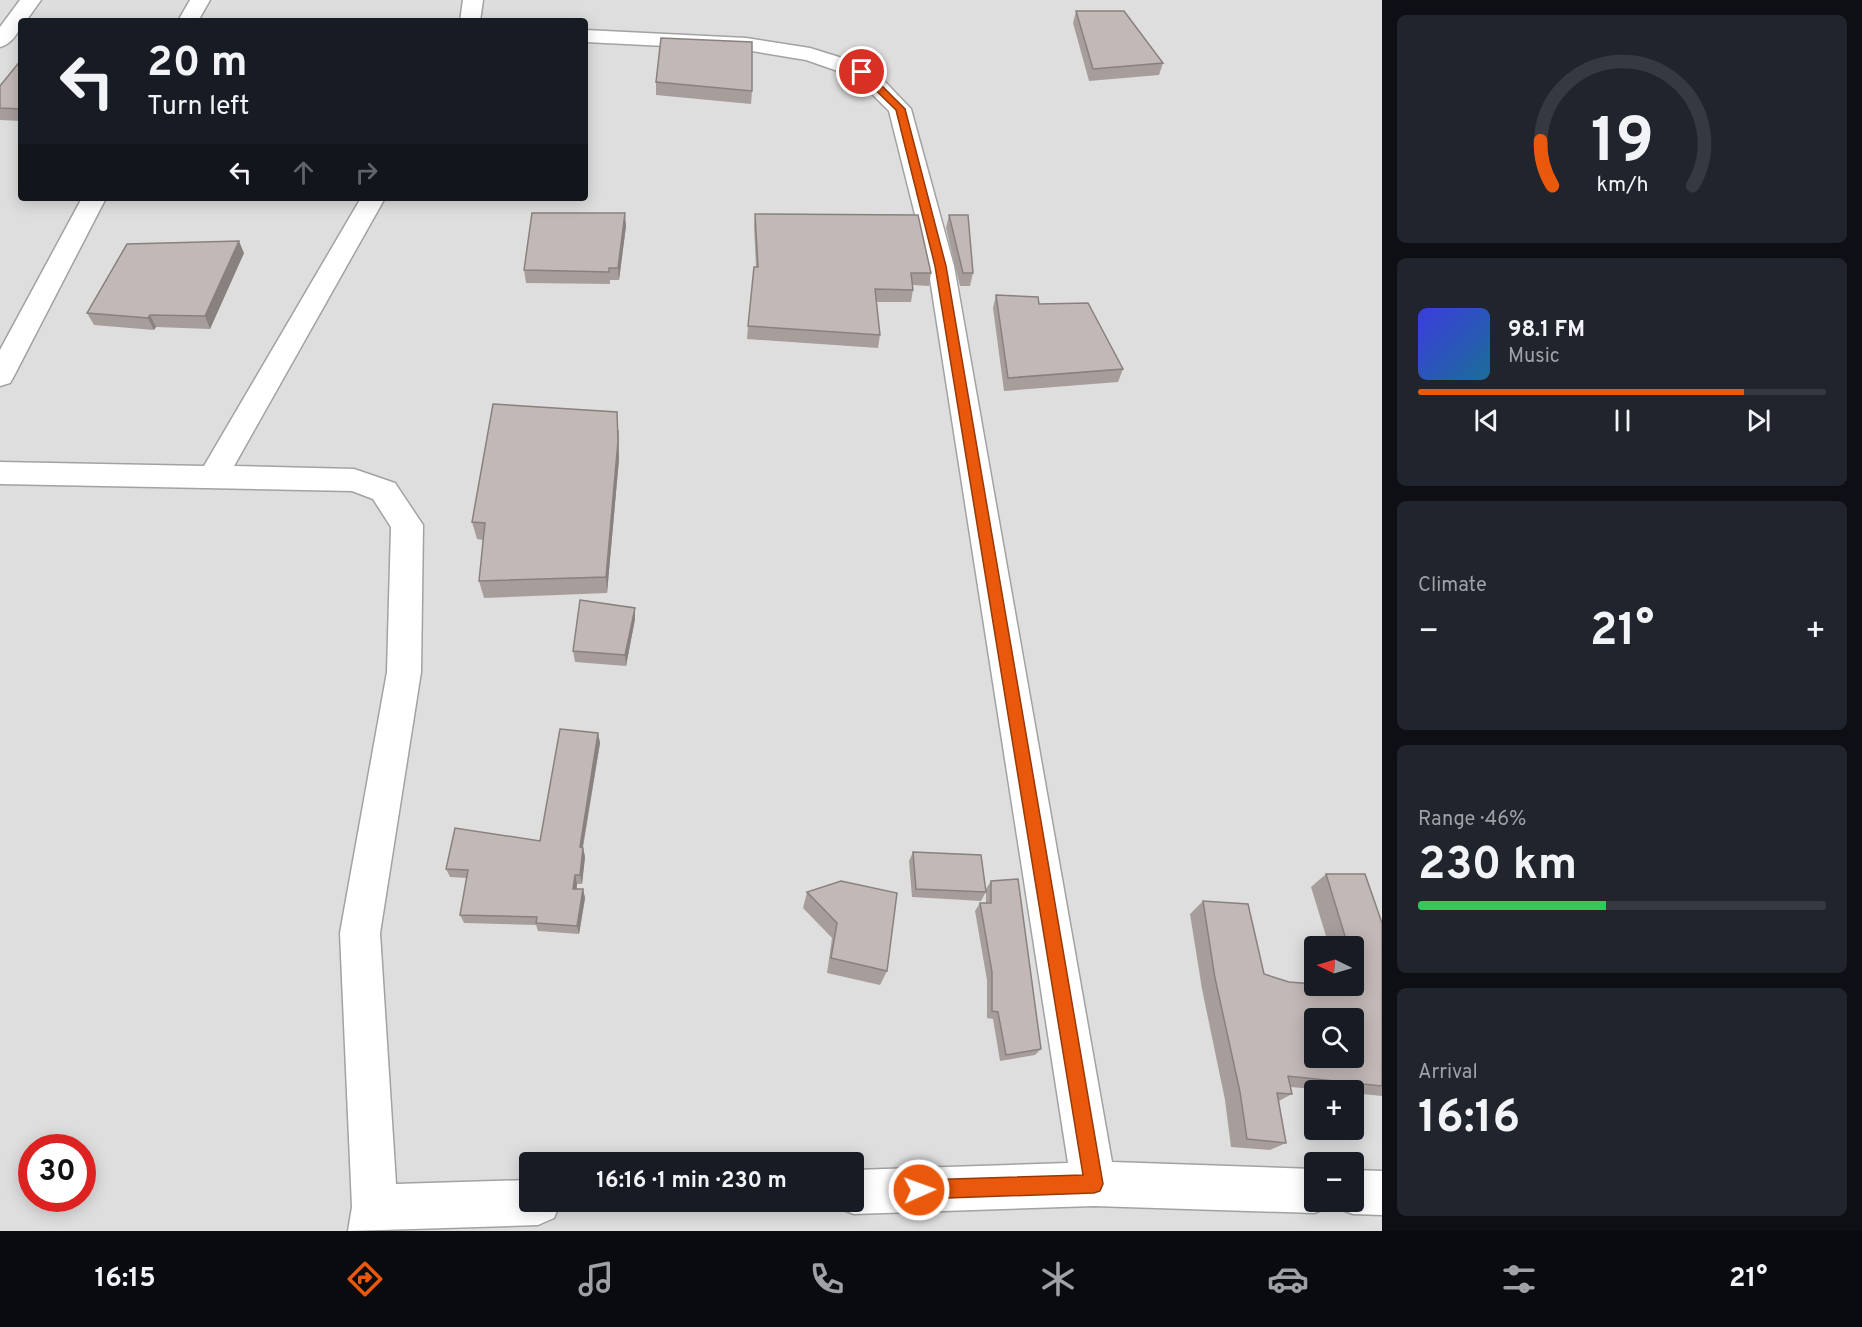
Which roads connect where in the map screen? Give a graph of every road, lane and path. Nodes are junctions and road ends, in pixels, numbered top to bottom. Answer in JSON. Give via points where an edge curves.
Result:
{"nodes":[{"id":1,"x":31,"y":0,"type":"edge"},
{"id":2,"x":200,"y":0,"type":"edge"},
{"id":3,"x":473,"y":0,"type":"edge"},
{"id":4,"x":190,"y":18,"type":"edge"},
{"id":5,"x":470,"y":18,"type":"edge"},
{"id":6,"x":588,"y":36,"type":"edge"},
{"id":7,"x":0,"y":41,"type":"edge"},
{"id":8,"x":92,"y":201,"type":"edge"},
{"id":9,"x":371,"y":201,"type":"edge"},
{"id":10,"x":0,"y":376,"type":"edge"},
{"id":11,"x":0,"y":473,"type":"edge"},
{"id":12,"x":213,"y":477,"type":"junction"},
{"id":13,"x":1094,"y":1184,"type":"junction"},
{"id":14,"x":1304,"y":1191,"type":"edge"},
{"id":15,"x":864,"y":1192,"type":"edge"},
{"id":16,"x":1364,"y":1192,"type":"edge"},
{"id":17,"x":1382,"y":1193,"type":"edge"},
{"id":18,"x":519,"y":1204,"type":"edge"},
{"id":19,"x":373,"y":1219,"type":"edge"}],
"edges":[{"from":1,"to":7,"type":"street"},
{"from":2,"to":4,"type":"street"},
{"from":3,"to":5,"type":"street"},
{"from":6,"to":13,"type":"street","via":[[746,44],[810,54],[862,72],[900,109],[941,266]]},
{"from":8,"to":10,"type":"street"},
{"from":9,"to":12,"type":"street"},
{"from":11,"to":12,"type":"street"},
{"from":12,"to":19,"type":"street","via":[[354,480],[384,491],[407,525],[404,672],[360,933]]},
{"from":13,"to":14,"type":"street"},
{"from":13,"to":15,"type":"street"},
{"from":16,"to":17,"type":"street"},
{"from":18,"to":19,"type":"street"}]}
